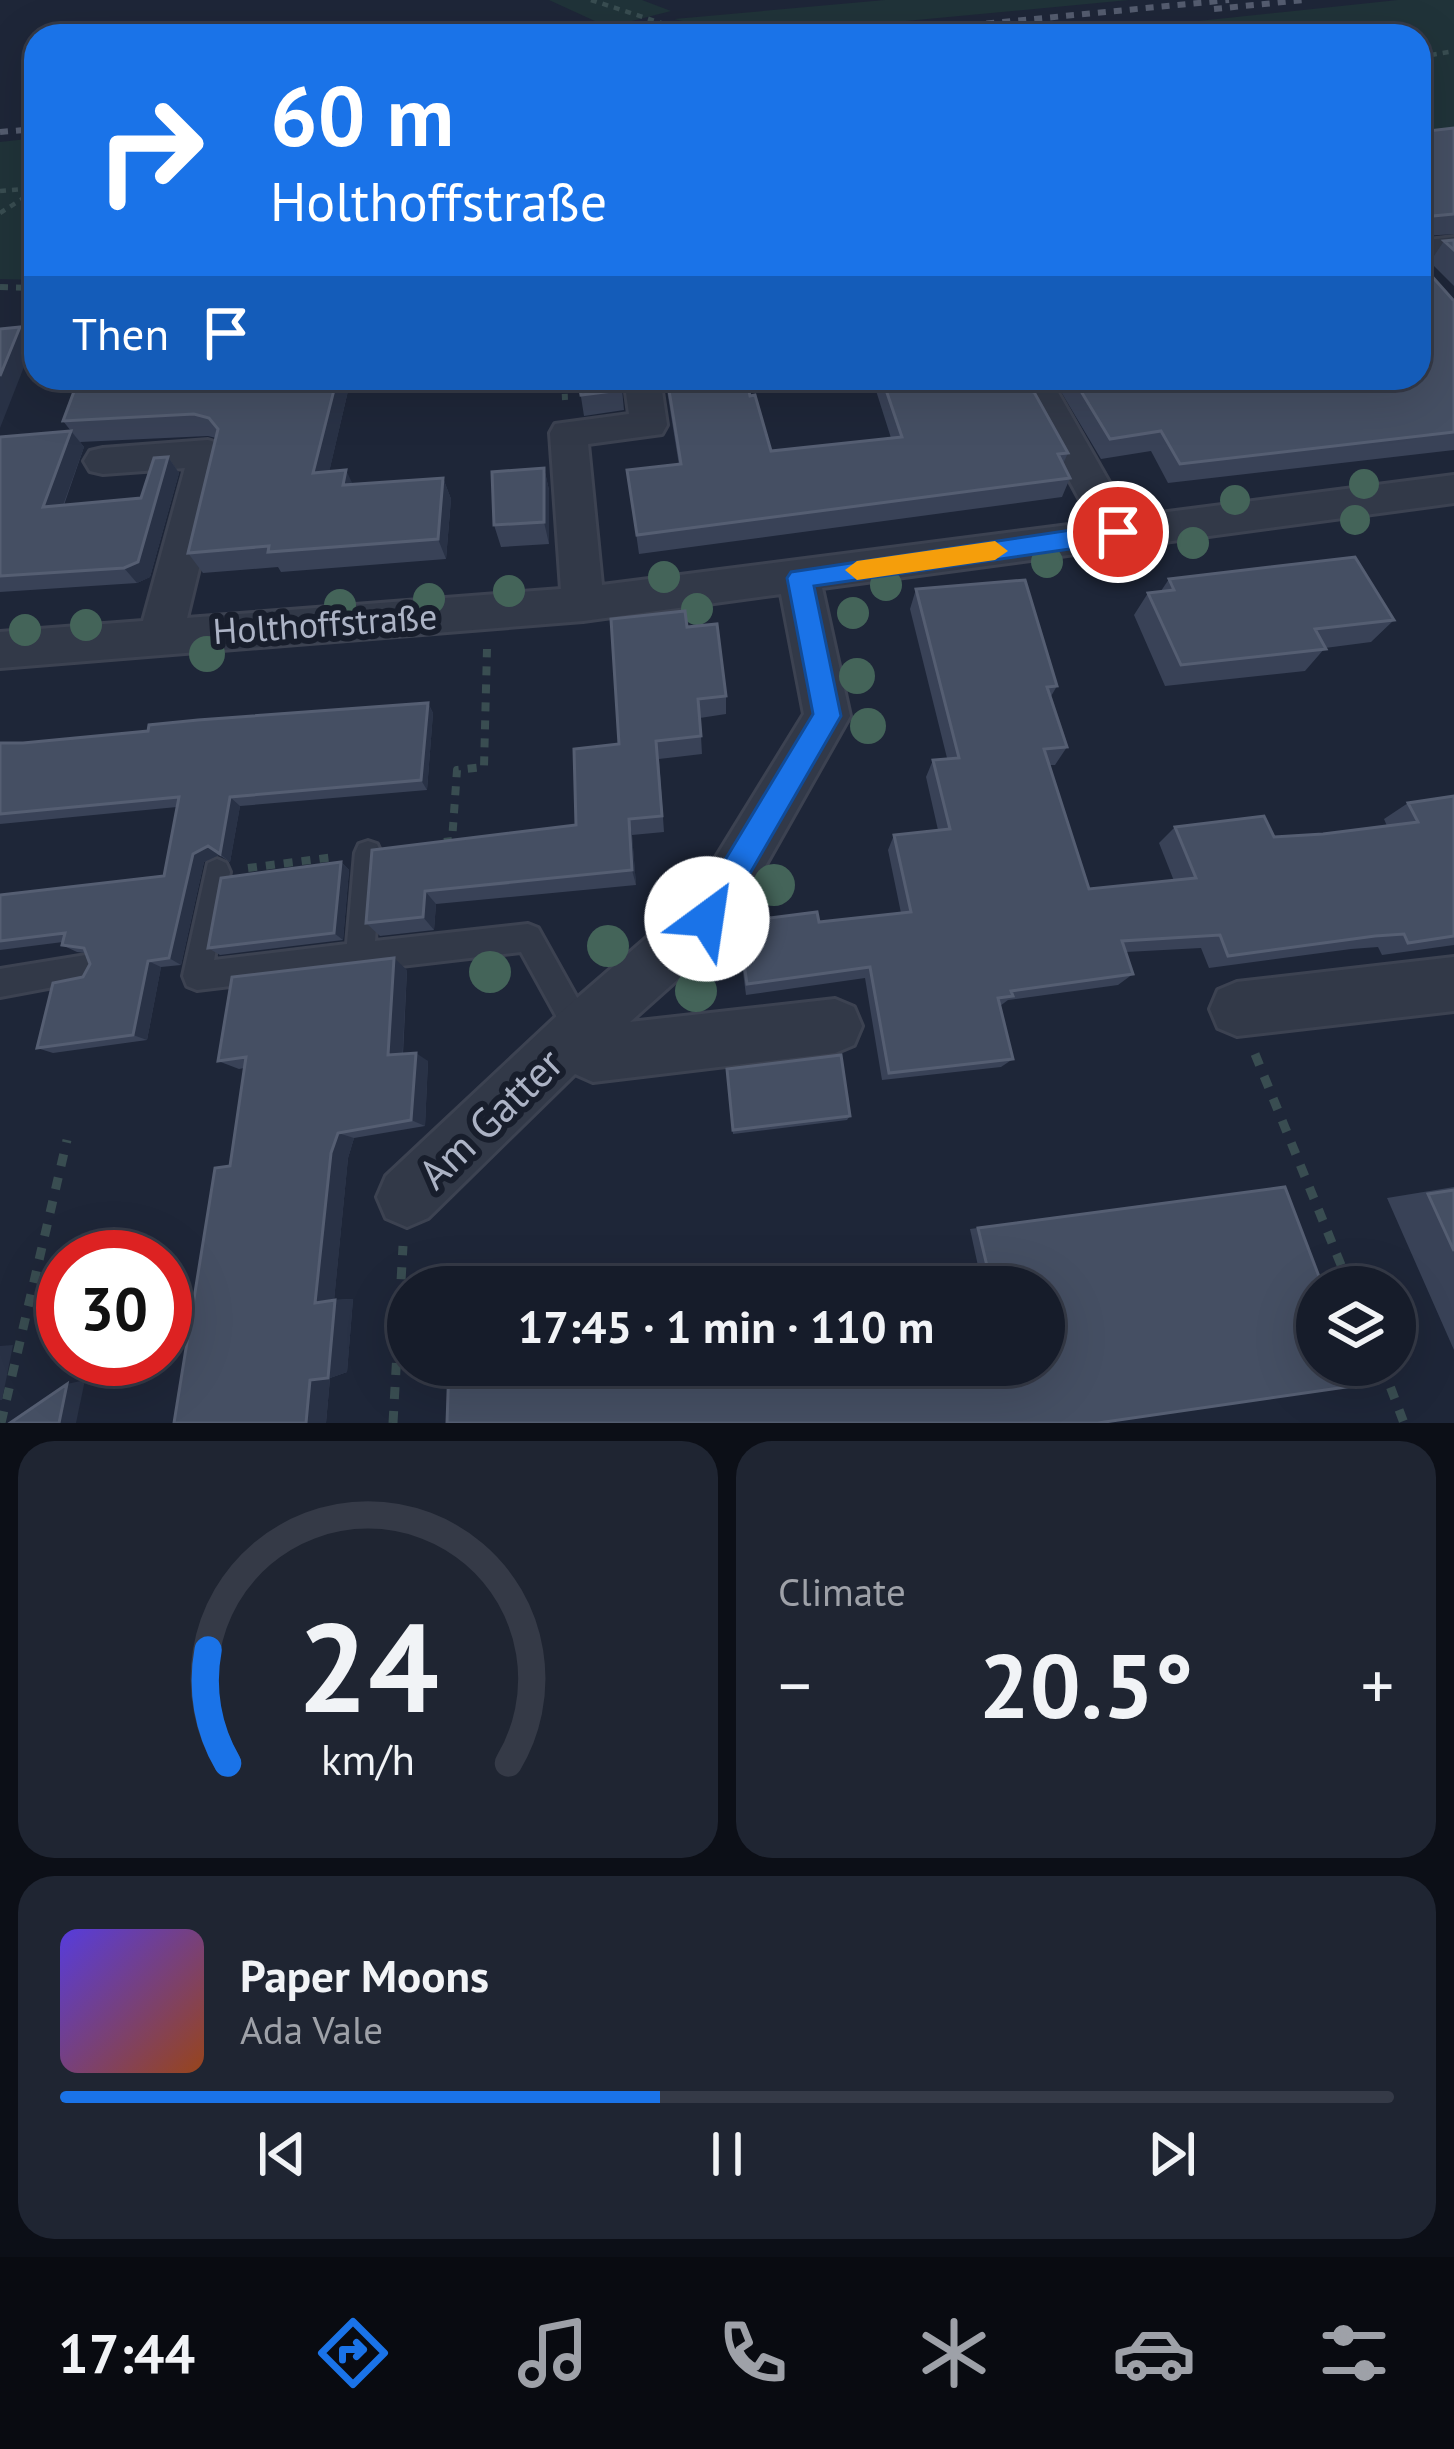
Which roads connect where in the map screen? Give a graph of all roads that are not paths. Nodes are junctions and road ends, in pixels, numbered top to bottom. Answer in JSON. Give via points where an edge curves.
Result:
{"nodes":[{"id":1,"x":644,"y":390,"type":"edge"},
{"id":2,"x":999,"y":390,"type":"edge"},
{"id":3,"x":103,"y":460,"type":"dead end"},
{"id":4,"x":1454,"y":489,"type":"edge"},
{"id":5,"x":1118,"y":532,"type":"junction"},
{"id":6,"x":800,"y":578,"type":"junction"},
{"id":7,"x":584,"y":604,"type":"junction"},
{"id":8,"x":161,"y":635,"type":"junction"},
{"id":9,"x":0,"y":650,"type":"edge"},
{"id":10,"x":368,"y":853,"type":"edge"},
{"id":11,"x":217,"y":872,"type":"road end"},
{"id":12,"x":360,"y":956,"type":"junction"},
{"id":13,"x":86,"y":969,"type":"edge"},
{"id":14,"x":0,"y":982,"type":"edge"},
{"id":15,"x":1454,"y":984,"type":"edge"},
{"id":16,"x":1237,"y":1009,"type":"road end"},
{"id":17,"x":835,"y":1026,"type":"dead end"},
{"id":18,"x":580,"y":1031,"type":"junction"},
{"id":19,"x":407,"y":1197,"type":"road end"}],
"edges":[{"from":1,"to":7,"type":"street","via":[[650,425],[568,434]]},
{"from":2,"to":5,"type":"street","via":[[1043,398]]},
{"from":3,"to":8,"type":"street","name":"Holthoffstraße","via":[[208,453]]},
{"from":4,"to":5,"type":"street","name":"Holthoffstraße"},
{"from":5,"to":6,"type":"street","name":"Holthoffstraße"},
{"from":6,"to":7,"type":"street","name":"Holthoffstraße"},
{"from":6,"to":18,"type":"street","name":"Am Gatter","via":[[827,716],[707,919]]},
{"from":7,"to":8,"type":"street","name":"Holthoffstraße"},
{"from":8,"to":9,"type":"street","name":"Holthoffstraße"},
{"from":10,"to":12,"type":"lane"},
{"from":11,"to":12,"type":"lane","via":[[197,976]]},
{"from":12,"to":18,"type":"lane","via":[[529,938]]},
{"from":13,"to":14,"type":"lane"},
{"from":15,"to":16,"type":"street"},
{"from":17,"to":18,"type":"street","name":"Am Gatter","via":[[592,1054]]},
{"from":18,"to":19,"type":"street","name":"Am Gatter"}]}
